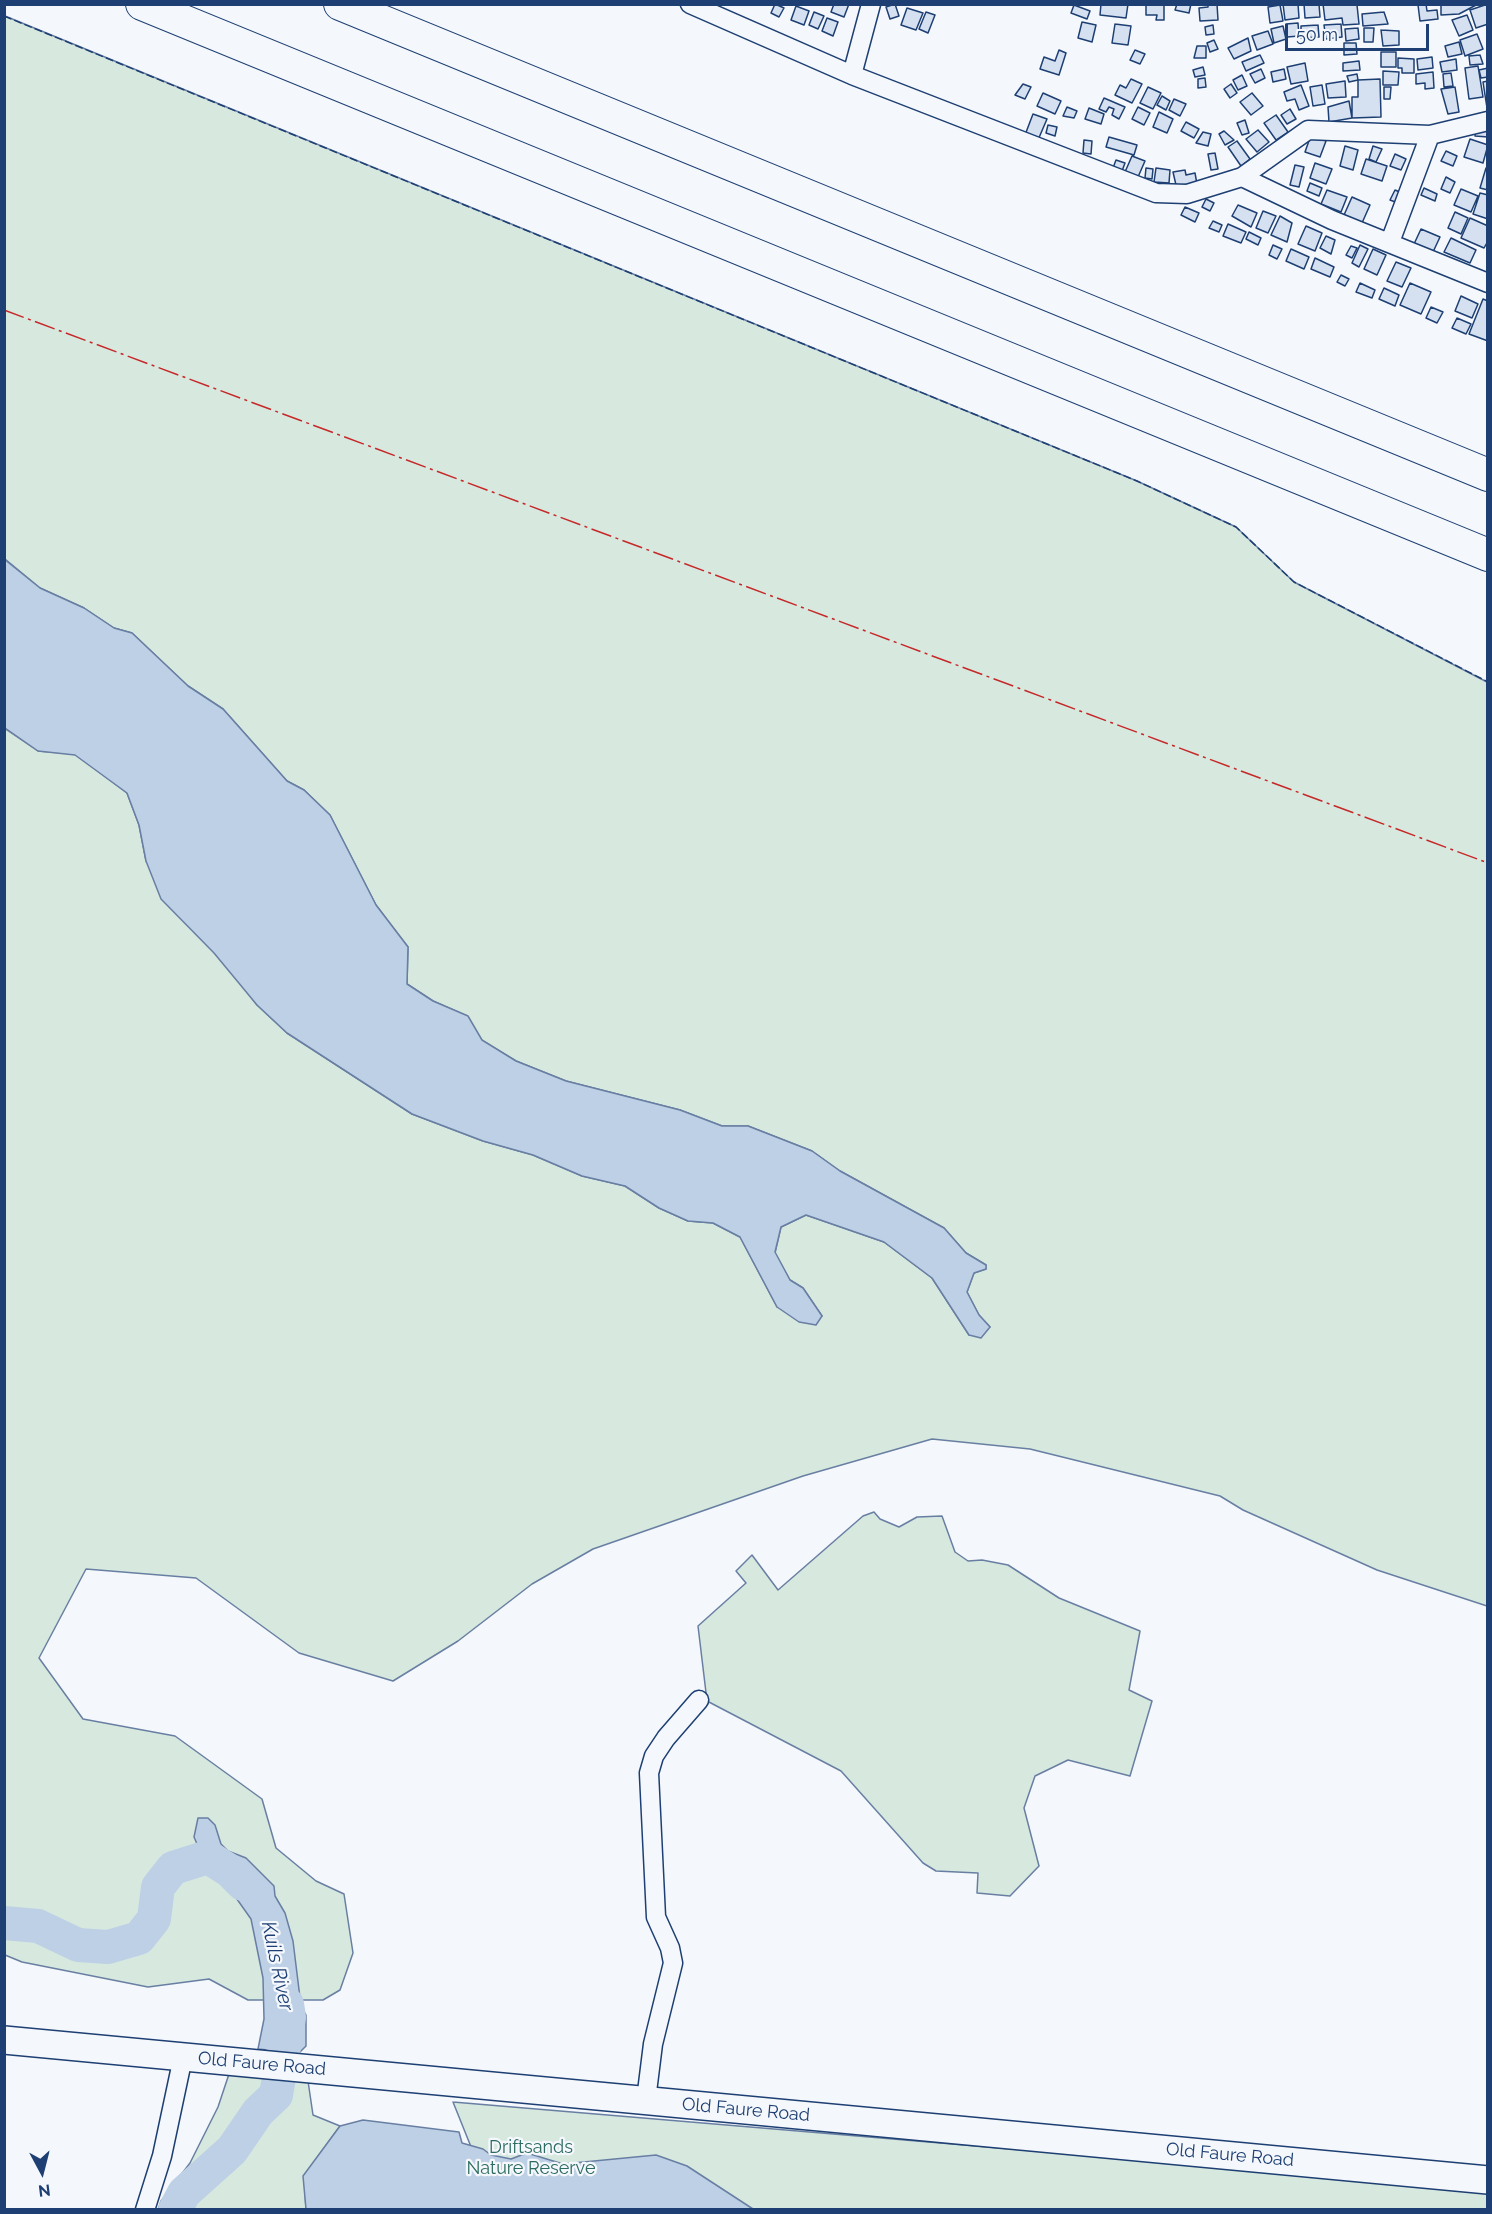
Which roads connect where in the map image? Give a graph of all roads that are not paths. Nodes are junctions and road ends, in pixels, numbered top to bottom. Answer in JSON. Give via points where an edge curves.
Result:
{"nodes":[{"id":1,"x":142,"y":4,"type":"edge"},
{"id":2,"x":340,"y":4,"type":"edge"},
{"id":3,"x":690,"y":4,"type":"edge"},
{"id":4,"x":871,"y":4,"type":"edge"},
{"id":5,"x":852,"y":75,"type":"junction"},
{"id":6,"x":1488,"y":121,"type":"edge"},
{"id":7,"x":1430,"y":135,"type":"junction"},
{"id":8,"x":1242,"y":177,"type":"junction"},
{"id":9,"x":1390,"y":242,"type":"junction"},
{"id":10,"x":1487,"y":281,"type":"edge"},
{"id":11,"x":1488,"y":476,"type":"edge"},
{"id":12,"x":1488,"y":555,"type":"edge"},
{"id":13,"x":699,"y":1700,"type":"dead end"},
{"id":14,"x":4,"y":2040,"type":"edge"},
{"id":15,"x":183,"y":2056,"type":"junction"},
{"id":16,"x":646,"y":2100,"type":"junction"},
{"id":17,"x":1488,"y":2180,"type":"edge"},
{"id":18,"x":145,"y":2210,"type":"edge"}],
"edges":[{"from":1,"to":12,"type":"highway"},
{"from":2,"to":11,"type":"highway"},
{"from":3,"to":5,"type":"street"},
{"from":4,"to":5,"type":"street"},
{"from":5,"to":8,"type":"street","via":[[1156,193],[1187,194]]},
{"from":6,"to":7,"type":"street"},
{"from":7,"to":8,"type":"street","via":[[1308,130]]},
{"from":7,"to":9,"type":"street"},
{"from":8,"to":9,"type":"street","via":[[1304,208]]},
{"from":9,"to":10,"type":"street"},
{"from":13,"to":16,"type":"street","via":[[666,1738],[649,1773],[656,1917],[673,1963],[653,2044]]},
{"from":14,"to":15,"type":"main road","name":"Old Faure Road"},
{"from":15,"to":16,"type":"main road","name":"Old Faure Road"},
{"from":15,"to":18,"type":"street","via":[[162,2156]]},
{"from":16,"to":17,"type":"main road","name":"Old Faure Road"}]}
